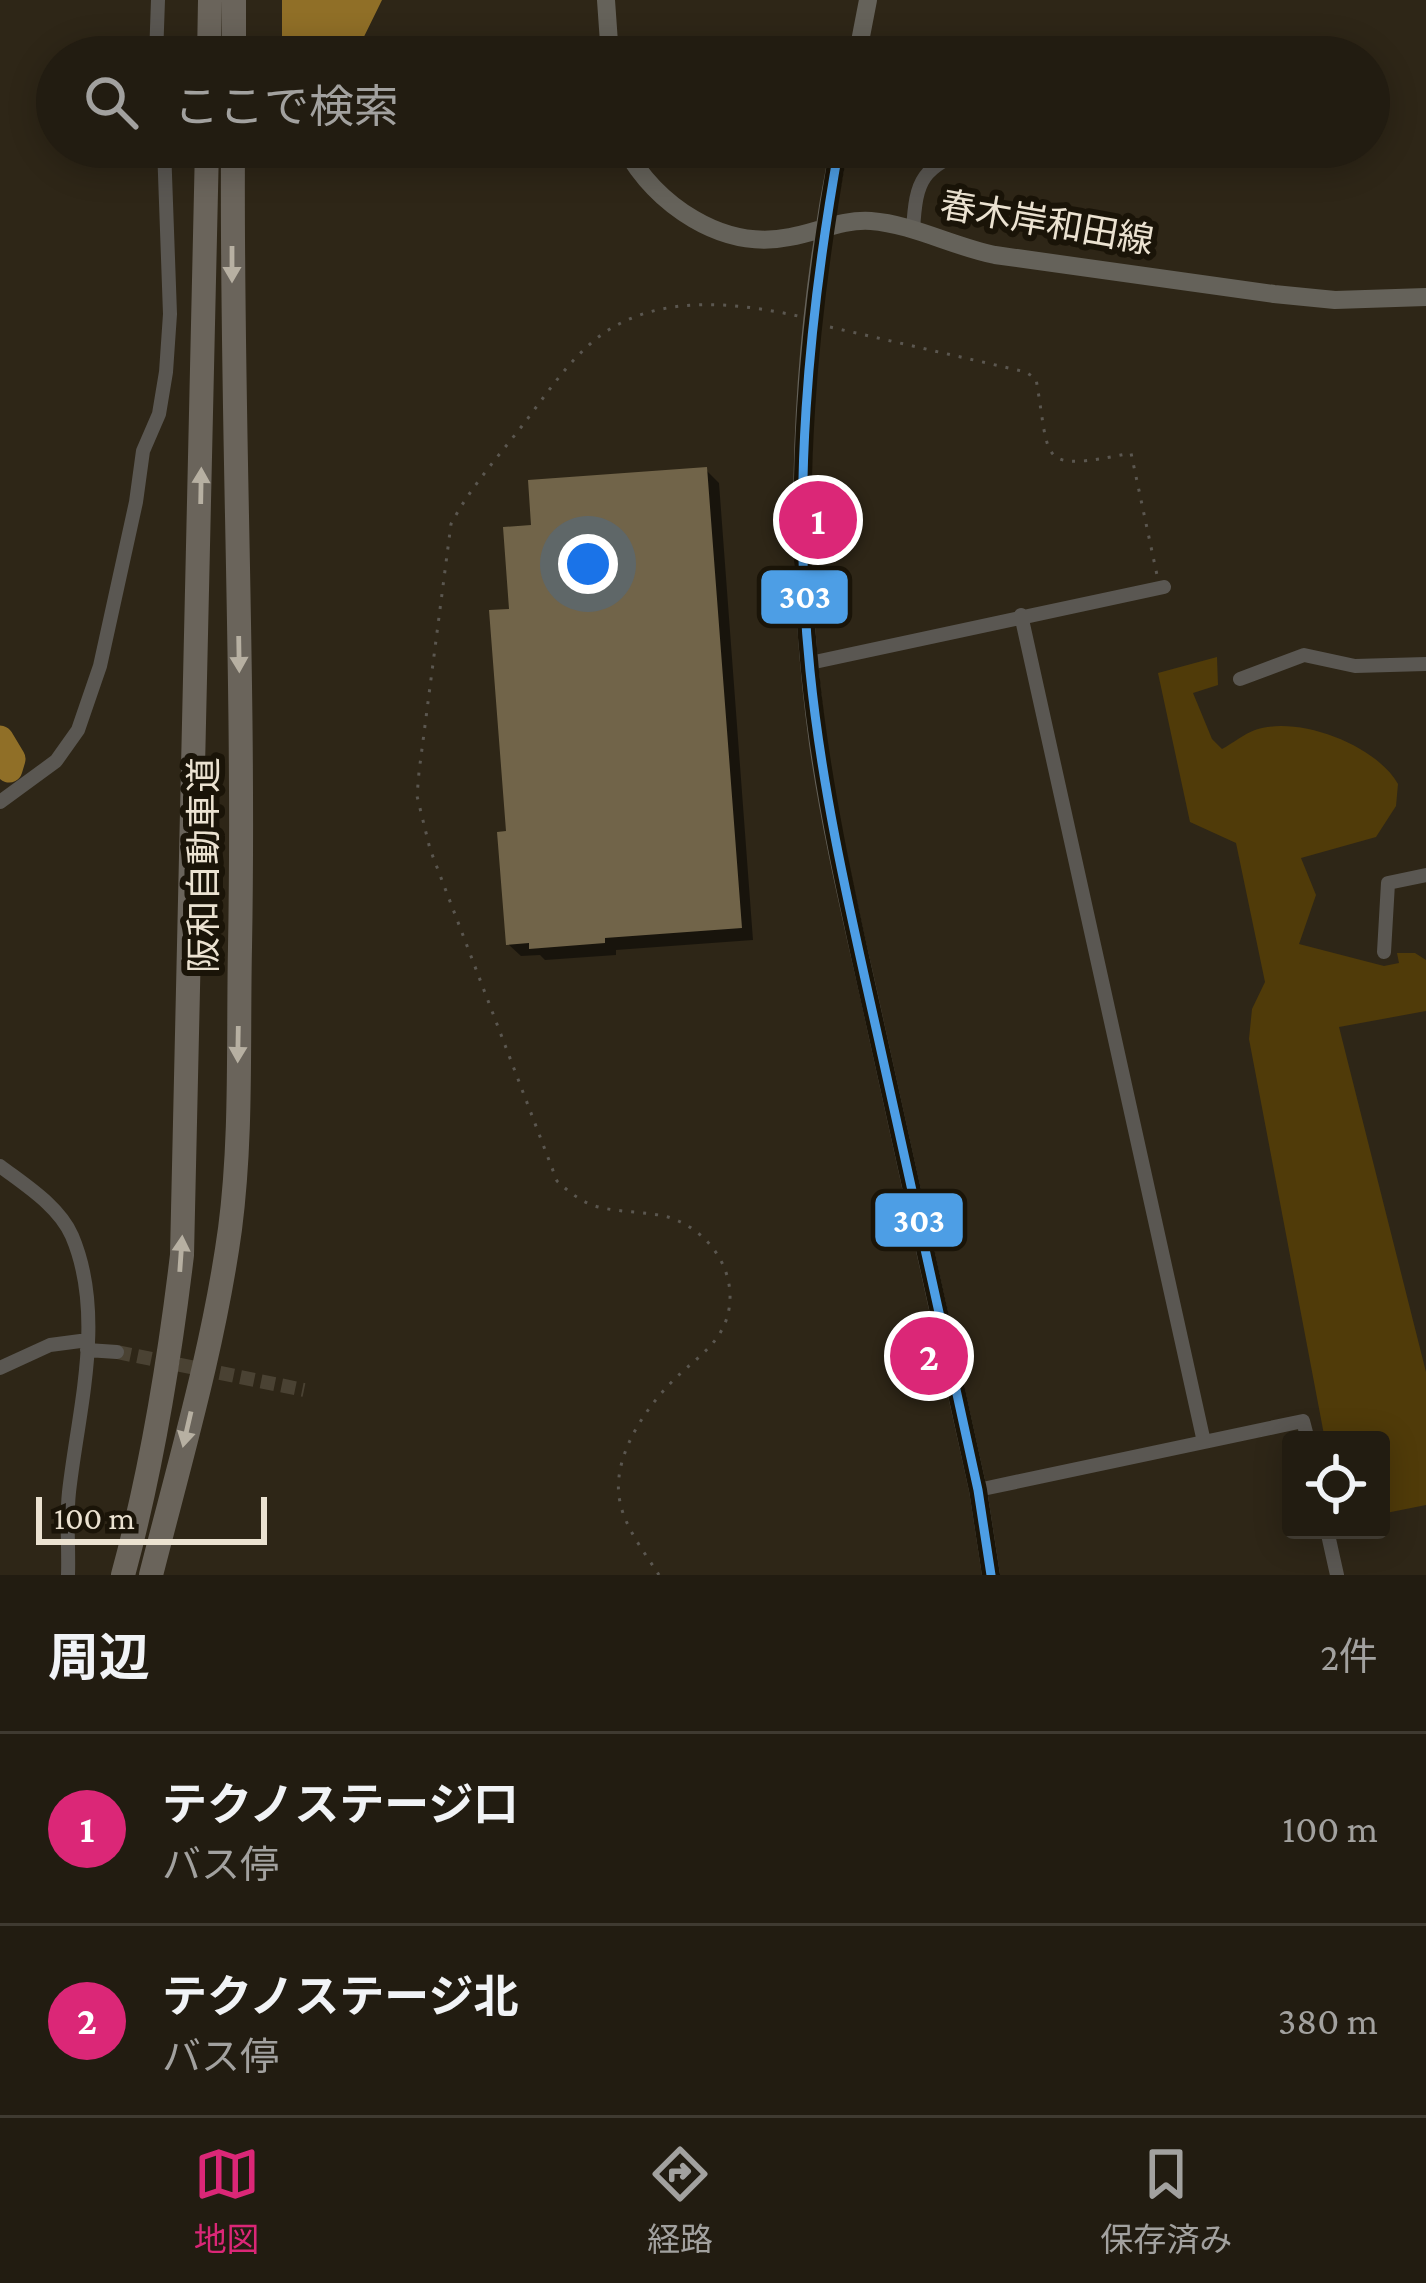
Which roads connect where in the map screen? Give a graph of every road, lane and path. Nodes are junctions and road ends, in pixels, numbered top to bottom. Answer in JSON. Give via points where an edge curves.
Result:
{"nodes":[{"id":1,"x":158,"y":0,"type":"edge"},
{"id":2,"x":210,"y":0,"type":"edge"},
{"id":3,"x":235,"y":0,"type":"edge"},
{"id":4,"x":605,"y":0,"type":"edge"},
{"id":5,"x":868,"y":0,"type":"edge"},
{"id":6,"x":157,"y":36,"type":"edge"},
{"id":7,"x":209,"y":36,"type":"edge"},
{"id":8,"x":234,"y":36,"type":"edge"},
{"id":9,"x":608,"y":36,"type":"edge"},
{"id":10,"x":861,"y":36,"type":"edge"},
{"id":11,"x":165,"y":168,"type":"edge"},
{"id":12,"x":207,"y":168,"type":"edge"},
{"id":13,"x":233,"y":168,"type":"edge"},
{"id":14,"x":635,"y":168,"type":"edge"},
{"id":15,"x":835,"y":168,"type":"edge"},
{"id":16,"x":931,"y":168,"type":"edge"},
{"id":17,"x":822,"y":230,"type":"junction"},
{"id":18,"x":913,"y":231,"type":"junction"},
{"id":19,"x":1426,"y":297,"type":"edge"},
{"id":20,"x":810,"y":320,"type":"junction"},
{"id":21,"x":1164,"y":587,"type":"joint"},
{"id":22,"x":1021,"y":615,"type":"junction"},
{"id":23,"x":810,"y":663,"type":"junction"},
{"id":24,"x":1426,"y":664,"type":"edge"},
{"id":25,"x":1240,"y":680,"type":"dead end"},
{"id":26,"x":0,"y":802,"type":"edge"},
{"id":27,"x":1426,"y":874,"type":"edge"},
{"id":28,"x":1384,"y":952,"type":"dead end"},
{"id":29,"x":0,"y":1166,"type":"edge"},
{"id":30,"x":88,"y":1345,"type":"junction"},
{"id":31,"x":117,"y":1352,"type":"tunnel mouth"},
{"id":32,"x":0,"y":1368,"type":"edge"},
{"id":33,"x":1306,"y":1431,"type":"edge"},
{"id":34,"x":1204,"y":1442,"type":"junction"},
{"id":35,"x":978,"y":1490,"type":"junction"},
{"id":36,"x":1329,"y":1539,"type":"edge"},
{"id":37,"x":68,"y":1575,"type":"edge"},
{"id":38,"x":123,"y":1575,"type":"edge"},
{"id":39,"x":151,"y":1575,"type":"edge"},
{"id":40,"x":659,"y":1575,"type":"edge"},
{"id":41,"x":991,"y":1575,"type":"edge"},
{"id":42,"x":1337,"y":1575,"type":"edge"}],
"edges":[{"from":1,"to":6,"type":"street"},
{"from":2,"to":7,"type":"highway"},
{"from":3,"to":8,"type":"highway"},
{"from":4,"to":9,"type":"street"},
{"from":5,"to":10,"type":"street"},
{"from":11,"to":26,"type":"street","via":[[166,372],[100,666],[78,730],[56,761]]},
{"from":38,"to":12,"type":"highway","name":"阪和自動車道","one_way":true,"via":[[167,1383],[182,1255]]},
{"from":13,"to":39,"type":"highway","name":"阪和自動車道","one_way":true,"via":[[242,826],[236,1136],[214,1317]]},
{"from":14,"to":17,"type":"street","name":"春木岸和田線","via":[[674,208],[729,236],[758,241]]},
{"from":15,"to":17,"type":"street"},
{"from":16,"to":18,"type":"street","via":[[916,190]]},
{"from":17,"to":18,"type":"street","name":"春木岸和田線","via":[[850,220]]},
{"from":17,"to":20,"type":"street"},
{"from":18,"to":19,"type":"street","name":"春木岸和田線","via":[[995,255],[1274,294]]},
{"from":20,"to":21,"type":"path","via":[[1026,371],[1036,379],[1049,454],[1081,464],[1131,453]]},
{"from":20,"to":23,"type":"street","via":[[803,520]]},
{"from":20,"to":40,"type":"path","via":[[685,303],[605,332],[464,500],[445,552],[420,818],[547,1159],[572,1196],[692,1228],[727,1273],[722,1330],[658,1394],[617,1486],[632,1532]]},
{"from":21,"to":22,"type":"street"},
{"from":22,"to":23,"type":"street"},
{"from":22,"to":34,"type":"street"},
{"from":23,"to":35,"type":"street","via":[[836,839]]},
{"from":24,"to":25,"type":"street","via":[[1355,666],[1304,655]]},
{"from":27,"to":28,"type":"street","via":[[1388,883]]},
{"from":29,"to":30,"type":"street","via":[[71,1234]]},
{"from":30,"to":31,"type":"street"},
{"from":30,"to":32,"type":"street","via":[[50,1345]]},
{"from":30,"to":37,"type":"street","via":[[68,1498]]},
{"from":33,"to":34,"type":"street","via":[[1304,1421]]},
{"from":34,"to":35,"type":"street"},
{"from":35,"to":41,"type":"street"},
{"from":36,"to":42,"type":"street"}]}
